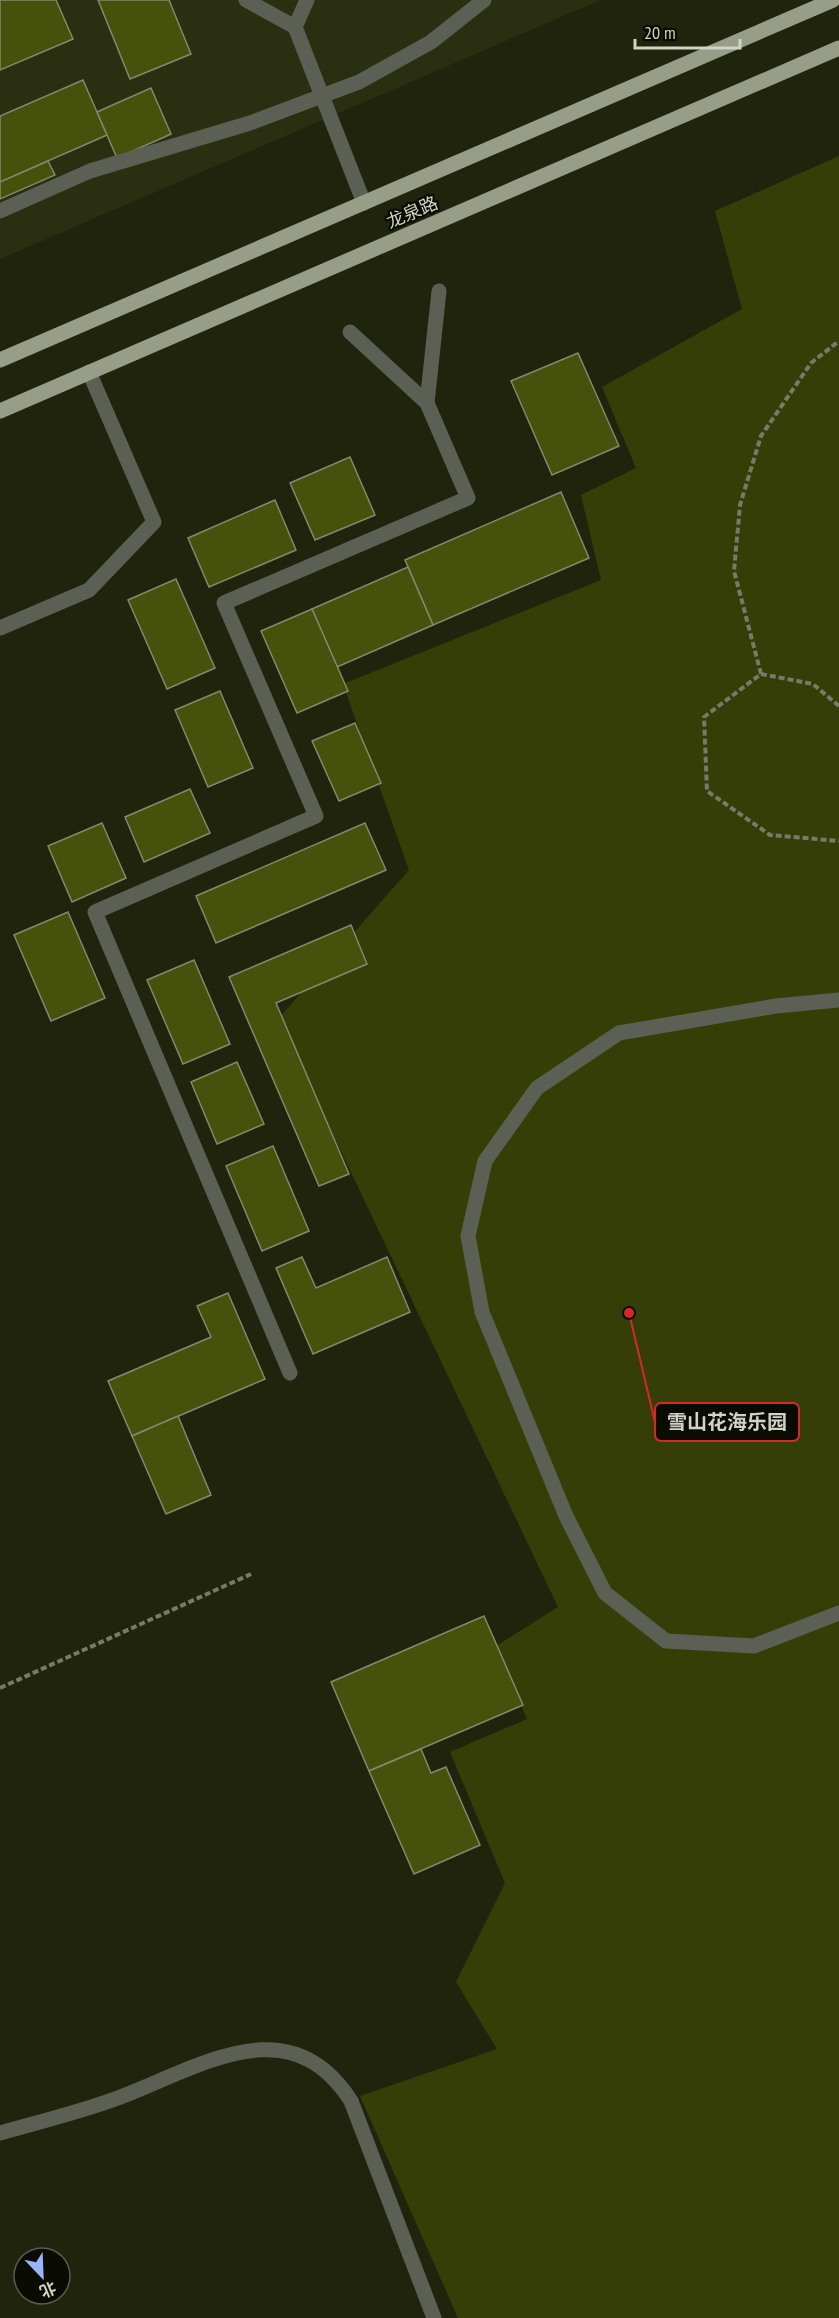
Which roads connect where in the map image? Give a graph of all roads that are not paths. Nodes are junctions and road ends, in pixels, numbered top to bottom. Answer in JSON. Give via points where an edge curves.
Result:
{"nodes":[{"id":1,"x":246,"y":0,"type":"edge"},
{"id":2,"x":307,"y":0,"type":"edge"},
{"id":3,"x":484,"y":0,"type":"edge"},
{"id":4,"x":832,"y":0,"type":"edge"},
{"id":5,"x":295,"y":27,"type":"junction"},
{"id":6,"x":839,"y":48,"type":"edge"},
{"id":7,"x":322,"y":96,"type":"junction"},
{"id":8,"x":364,"y":203,"type":"junction"},
{"id":9,"x":0,"y":211,"type":"edge"},
{"id":10,"x":439,"y":291,"type":"dead end"},
{"id":11,"x":350,"y":332,"type":"dead end"},
{"id":12,"x":0,"y":360,"type":"edge"},
{"id":13,"x":89,"y":372,"type":"junction"},
{"id":14,"x":427,"y":403,"type":"junction"},
{"id":15,"x":0,"y":411,"type":"edge"},
{"id":16,"x":0,"y":628,"type":"edge"},
{"id":17,"x":839,"y":1000,"type":"edge"},
{"id":18,"x":290,"y":1372,"type":"dead end"},
{"id":19,"x":839,"y":1613,"type":"edge"},
{"id":20,"x":0,"y":2133,"type":"edge"},
{"id":21,"x":434,"y":2318,"type":"edge"}],
"edges":[{"from":1,"to":5,"type":"street"},
{"from":2,"to":5,"type":"street"},
{"from":3,"to":7,"type":"street","via":[[396,64]]},
{"from":4,"to":8,"type":"main road","name":"龙泉路"},
{"from":5,"to":7,"type":"street"},
{"from":6,"to":13,"type":"main road","name":"龙泉路"},
{"from":7,"to":8,"type":"street"},
{"from":7,"to":9,"type":"street","via":[[228,130],[90,171]]},
{"from":8,"to":12,"type":"main road","name":"龙泉路"},
{"from":10,"to":14,"type":"street"},
{"from":11,"to":14,"type":"street"},
{"from":13,"to":15,"type":"main road","name":"龙泉路"},
{"from":13,"to":16,"type":"street","via":[[153,522],[89,590]]},
{"from":14,"to":18,"type":"street","via":[[468,498],[224,603],[316,816],[95,912]]},
{"from":17,"to":19,"type":"street","via":[[776,1006],[619,1033],[537,1088],[484,1161],[468,1236],[482,1312],[566,1516],[605,1593],[666,1641],[754,1646]]},
{"from":20,"to":21,"type":"street","via":[[112,2100],[249,2049],[287,2050],[305,2056],[332,2075],[351,2101]]}]}
